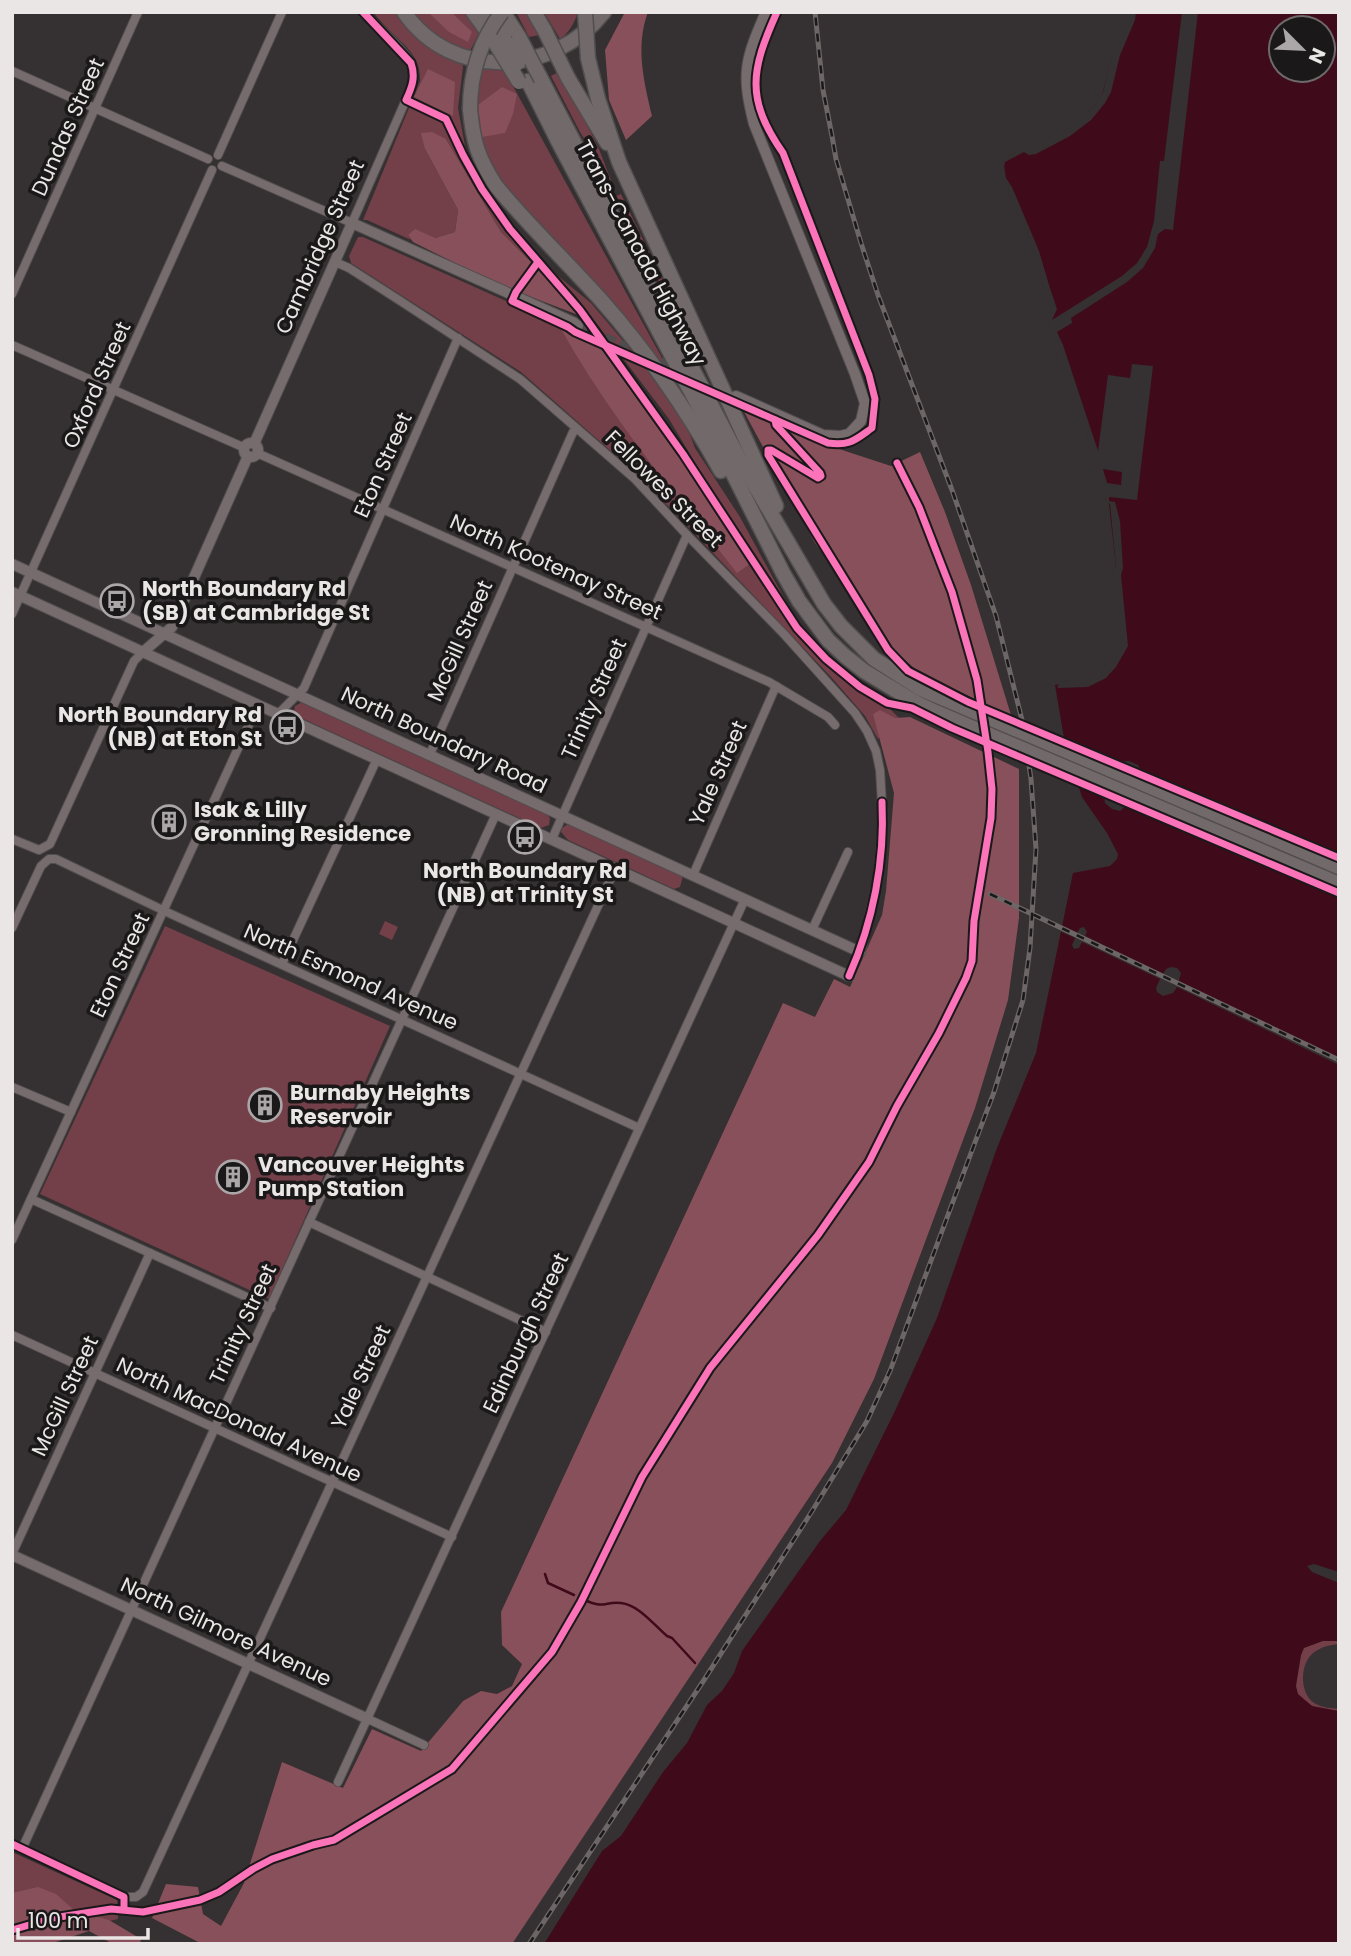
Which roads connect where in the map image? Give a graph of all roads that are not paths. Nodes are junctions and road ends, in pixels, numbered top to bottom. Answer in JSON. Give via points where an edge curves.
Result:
{"nodes":[{"id":1,"x":138,"y":12,"type":"edge"},
{"id":2,"x":282,"y":12,"type":"edge"},
{"id":3,"x":363,"y":12,"type":"edge"},
{"id":4,"x":404,"y":12,"type":"edge"},
{"id":5,"x":473,"y":12,"type":"edge"},
{"id":6,"x":487,"y":12,"type":"edge"},
{"id":7,"x":503,"y":12,"type":"edge"},
{"id":8,"x":534,"y":12,"type":"edge"},
{"id":9,"x":585,"y":12,"type":"edge"},
{"id":10,"x":604,"y":12,"type":"edge"},
{"id":11,"x":766,"y":12,"type":"edge"},
{"id":12,"x":506,"y":39,"type":"junction"},
{"id":13,"x":12,"y":71,"type":"edge"},
{"id":14,"x":530,"y":81,"type":"junction"},
{"id":15,"x":95,"y":108,"type":"junction"},
{"id":16,"x":218,"y":155,"type":"junction"},
{"id":17,"x":208,"y":159,"type":"junction"},
{"id":18,"x":619,"y":162,"type":"junction"},
{"id":19,"x":222,"y":166,"type":"junction"},
{"id":20,"x":212,"y":170,"type":"junction"},
{"id":21,"x":352,"y":223,"type":"junction"},
{"id":22,"x":335,"y":262,"type":"junction"},
{"id":23,"x":12,"y":294,"type":"edge"},
{"id":24,"x":578,"y":326,"type":"tunnel mouth"},
{"id":25,"x":458,"y":338,"type":"junction"},
{"id":26,"x":12,"y":345,"type":"edge"},
{"id":27,"x":113,"y":390,"type":"junction"},
{"id":28,"x":736,"y":396,"type":"dead end"},
{"id":29,"x":577,"y":429,"type":"junction"},
{"id":30,"x":251,"y":450,"type":"junction"},
{"id":31,"x":383,"y":509,"type":"junction"},
{"id":32,"x":687,"y":535,"type":"junction"},
{"id":33,"x":800,"y":562,"type":"junction"},
{"id":34,"x":12,"y":564,"type":"edge"},
{"id":35,"x":512,"y":567,"type":"junction"},
{"id":36,"x":32,"y":573,"type":"junction"},
{"id":37,"x":783,"y":573,"type":"junction"},
{"id":38,"x":16,"y":594,"type":"edge"},
{"id":39,"x":12,"y":614,"type":"edge"},
{"id":40,"x":645,"y":626,"type":"junction"},
{"id":41,"x":163,"y":633,"type":"junction"},
{"id":42,"x":144,"y":652,"type":"junction"},
{"id":43,"x":776,"y":685,"type":"junction"},
{"id":44,"x":298,"y":694,"type":"junction"},
{"id":45,"x":918,"y":695,"type":"junction"},
{"id":46,"x":258,"y":705,"type":"junction"},
{"id":47,"x":278,"y":714,"type":"junction"},
{"id":48,"x":835,"y":724,"type":"dead end"},
{"id":49,"x":430,"y":754,"type":"junction"},
{"id":50,"x":377,"y":759,"type":"junction"},
{"id":51,"x":496,"y":814,"type":"junction"},
{"id":52,"x":562,"y":816,"type":"junction"},
{"id":53,"x":12,"y":839,"type":"edge"},
{"id":54,"x":552,"y":839,"type":"junction"},
{"id":55,"x":848,"y":852,"type":"dead end"},
{"id":56,"x":1339,"y":868,"type":"edge"},
{"id":57,"x":615,"y":869,"type":"junction"},
{"id":58,"x":693,"y":875,"type":"junction"},
{"id":59,"x":1339,"y":884,"type":"edge"},
{"id":60,"x":745,"y":899,"type":"junction"},
{"id":61,"x":164,"y":911,"type":"junction"},
{"id":62,"x":734,"y":923,"type":"junction"},
{"id":63,"x":12,"y":928,"type":"edge"},
{"id":64,"x":812,"y":930,"type":"junction"},
{"id":65,"x":860,"y":952,"type":"junction"},
{"id":66,"x":282,"y":964,"type":"junction"},
{"id":67,"x":849,"y":976,"type":"joint"},
{"id":68,"x":402,"y":1018,"type":"junction"},
{"id":69,"x":522,"y":1074,"type":"junction"},
{"id":70,"x":12,"y":1087,"type":"edge"},
{"id":71,"x":71,"y":1112,"type":"junction"},
{"id":72,"x":639,"y":1128,"type":"junction"},
{"id":73,"x":31,"y":1199,"type":"junction"},
{"id":74,"x":309,"y":1222,"type":"junction"},
{"id":75,"x":12,"y":1240,"type":"edge"},
{"id":76,"x":150,"y":1253,"type":"junction"},
{"id":77,"x":427,"y":1277,"type":"junction"},
{"id":78,"x":271,"y":1308,"type":"junction"},
{"id":79,"x":546,"y":1332,"type":"junction"},
{"id":80,"x":12,"y":1335,"type":"edge"},
{"id":81,"x":95,"y":1373,"type":"junction"},
{"id":82,"x":215,"y":1427,"type":"junction"},
{"id":83,"x":333,"y":1482,"type":"junction"},
{"id":84,"x":452,"y":1537,"type":"junction"},
{"id":85,"x":12,"y":1554,"type":"edge"},
{"id":86,"x":131,"y":1610,"type":"junction"},
{"id":87,"x":249,"y":1665,"type":"junction"},
{"id":88,"x":368,"y":1719,"type":"junction"},
{"id":89,"x":424,"y":1745,"type":"dead end"},
{"id":90,"x":338,"y":1782,"type":"dead end"},
{"id":91,"x":12,"y":1844,"type":"edge"},
{"id":92,"x":22,"y":1849,"type":"junction"}],
"edges":[{"from":1,"to":15,"type":"street","name":"Dundas Street"},
{"from":2,"to":16,"type":"street"},
{"from":3,"to":21,"type":"street","name":"Cambridge Street","via":[[411,63],[414,72]]},
{"from":4,"to":10,"type":"highway","via":[[418,30],[446,49],[472,60],[500,63],[562,47]]},
{"from":5,"to":12,"type":"highway"},
{"from":6,"to":12,"type":"highway","name":"Trans-Canada Highway"},
{"from":7,"to":12,"type":"highway","name":"Trans-Canada Highway"},
{"from":7,"to":37,"type":"highway","bridge":true,"via":[[486,39],[470,84],[474,144],[507,200],[645,353]]},
{"from":8,"to":18,"type":"highway","bridge":true},
{"from":9,"to":18,"type":"highway","bridge":true,"via":[[598,99]]},
{"from":11,"to":28,"type":"street","via":[[749,54],[746,94],[865,402],[862,421],[840,436],[823,435]]},
{"from":12,"to":14,"type":"highway","name":"Trans-Canada Highway","bridge":true},
{"from":13,"to":15,"type":"street"},
{"from":14,"to":33,"type":"highway","name":"Trans-Canada Highway"},
{"from":14,"to":37,"type":"highway","name":"Trans-Canada Highway"},
{"from":15,"to":17,"type":"street"},
{"from":15,"to":23,"type":"street","name":"Dundas Street"},
{"from":16,"to":17,"type":"street"},
{"from":16,"to":19,"type":"street"},
{"from":17,"to":20,"type":"street"},
{"from":18,"to":33,"type":"highway"},
{"from":19,"to":20,"type":"street"},
{"from":19,"to":21,"type":"street"},
{"from":20,"to":27,"type":"street","name":"Oxford Street"},
{"from":21,"to":22,"type":"street","name":"Cambridge Street"},
{"from":21,"to":24,"type":"street"},
{"from":22,"to":25,"type":"street","name":"Fellowes Street"},
{"from":22,"to":30,"type":"street","name":"Cambridge Street"},
{"from":25,"to":29,"type":"street","name":"Fellowes Street","via":[[520,379]]},
{"from":25,"to":31,"type":"street","name":"Eton Street"},
{"from":26,"to":27,"type":"street","name":"North Kootenay Street"},
{"from":27,"to":30,"type":"street","name":"North Kootenay Street"},
{"from":27,"to":36,"type":"street","name":"Oxford Street"},
{"from":29,"to":32,"type":"street","name":"Fellowes Street","via":[[635,479]]},
{"from":29,"to":35,"type":"street","name":"McGill Street"},
{"from":30,"to":31,"type":"street","name":"North Kootenay Street"},
{"from":30,"to":41,"type":"street","name":"Cambridge Street","via":[[172,627]]},
{"from":31,"to":35,"type":"street","name":"North Kootenay Street"},
{"from":31,"to":44,"type":"street","name":"Eton Street"},
{"from":32,"to":40,"type":"street","name":"Trinity Street"},
{"from":32,"to":65,"type":"street","name":"Fellowes Street","via":[[837,692],[872,741],[880,770],[883,827],[878,878]]},
{"from":33,"to":45,"type":"highway","name":"Trans-Canada Highway","via":[[841,626]]},
{"from":34,"to":36,"type":"street","name":"North Boundary Road"},
{"from":35,"to":40,"type":"street","name":"North Kootenay Street"},
{"from":35,"to":49,"type":"street","name":"McGill Street"},
{"from":36,"to":38,"type":"street","name":"Oxford Street"},
{"from":36,"to":41,"type":"street","name":"North Boundary Road"},
{"from":37,"to":45,"type":"highway","name":"Trans-Canada Highway","via":[[828,640],[864,671]]},
{"from":38,"to":39,"type":"street","name":"Oxford Street"},
{"from":38,"to":42,"type":"street"},
{"from":40,"to":43,"type":"street","name":"North Kootenay Street"},
{"from":40,"to":52,"type":"street","name":"Trinity Street"},
{"from":41,"to":42,"type":"street","name":"Cambridge Street"},
{"from":41,"to":44,"type":"street","name":"North Boundary Road"},
{"from":42,"to":46,"type":"street"},
{"from":42,"to":53,"type":"street","name":"Cambridge Street","via":[[134,661],[50,844],[38,850]]},
{"from":43,"to":48,"type":"street","name":"North Kootenay Street"},
{"from":43,"to":58,"type":"street","name":"Yale Street"},
{"from":44,"to":47,"type":"street","name":"Eton Street"},
{"from":44,"to":49,"type":"street","name":"North Boundary Road"},
{"from":45,"to":56,"type":"highway","bridge":true},
{"from":45,"to":59,"type":"highway","bridge":true,"via":[[936,712]]},
{"from":46,"to":47,"type":"street"},
{"from":46,"to":61,"type":"street","name":"Eton Street"},
{"from":47,"to":50,"type":"street"},
{"from":49,"to":52,"type":"street","name":"North Boundary Road"},
{"from":50,"to":51,"type":"street"},
{"from":50,"to":66,"type":"street"},
{"from":51,"to":54,"type":"street"},
{"from":51,"to":68,"type":"street","name":"Trinity Street"},
{"from":52,"to":54,"type":"street","name":"Trinity Street"},
{"from":52,"to":58,"type":"street","name":"North Boundary Road"},
{"from":54,"to":57,"type":"street"},
{"from":55,"to":64,"type":"street"},
{"from":57,"to":62,"type":"street"},
{"from":57,"to":69,"type":"street","name":"Yale Street"},
{"from":58,"to":60,"type":"street","name":"North Boundary Road"},
{"from":60,"to":62,"type":"street","name":"Edinburgh Street"},
{"from":60,"to":64,"type":"street","name":"North Boundary Road"},
{"from":61,"to":63,"type":"street","name":"North Esmond Avenue","via":[[49,859],[41,866]]},
{"from":61,"to":66,"type":"street","name":"North Esmond Avenue"},
{"from":61,"to":71,"type":"street","name":"Eton Street"},
{"from":62,"to":67,"type":"street"},
{"from":62,"to":72,"type":"street","name":"Edinburgh Street"},
{"from":64,"to":65,"type":"street","name":"North Boundary Road"},
{"from":65,"to":67,"type":"street","name":"Fellowes Street"},
{"from":66,"to":68,"type":"street","name":"North Esmond Avenue"},
{"from":68,"to":69,"type":"street","name":"North Esmond Avenue"},
{"from":68,"to":74,"type":"street","name":"Trinity Street"},
{"from":69,"to":72,"type":"street","name":"North Esmond Avenue"},
{"from":69,"to":77,"type":"street","name":"Yale Street"},
{"from":70,"to":71,"type":"street"},
{"from":71,"to":73,"type":"street","name":"Eton Street"},
{"from":72,"to":79,"type":"street","name":"Edinburgh Street"},
{"from":73,"to":75,"type":"street","name":"Eton Street"},
{"from":73,"to":76,"type":"street"},
{"from":74,"to":77,"type":"street"},
{"from":74,"to":78,"type":"street","name":"Trinity Street"},
{"from":76,"to":78,"type":"street"},
{"from":76,"to":81,"type":"street","name":"McGill Street"},
{"from":77,"to":79,"type":"street"},
{"from":77,"to":83,"type":"street","name":"Yale Street"},
{"from":78,"to":82,"type":"street","name":"Trinity Street"},
{"from":79,"to":84,"type":"street","name":"Edinburgh Street"},
{"from":80,"to":81,"type":"street","name":"North MacDonald Avenue"},
{"from":81,"to":82,"type":"street","name":"North MacDonald Avenue"},
{"from":81,"to":85,"type":"street","name":"McGill Street"},
{"from":82,"to":83,"type":"street","name":"North MacDonald Avenue"},
{"from":82,"to":86,"type":"street","name":"Trinity Street"},
{"from":83,"to":84,"type":"street","name":"North MacDonald Avenue"},
{"from":83,"to":87,"type":"street","name":"Yale Street"},
{"from":84,"to":88,"type":"street","name":"Edinburgh Street"},
{"from":85,"to":86,"type":"street","name":"North Gilmore Avenue"},
{"from":86,"to":87,"type":"street","name":"North Gilmore Avenue"},
{"from":86,"to":92,"type":"street","name":"Trinity Street"},
{"from":87,"to":88,"type":"street","name":"North Gilmore Avenue"},
{"from":87,"to":92,"type":"street","name":"Yale Street","via":[[143,1892],[124,1897]]},
{"from":88,"to":89,"type":"street","name":"North Gilmore Avenue"},
{"from":88,"to":90,"type":"street","name":"Edinburgh Street"},
{"from":91,"to":92,"type":"street"}]}
